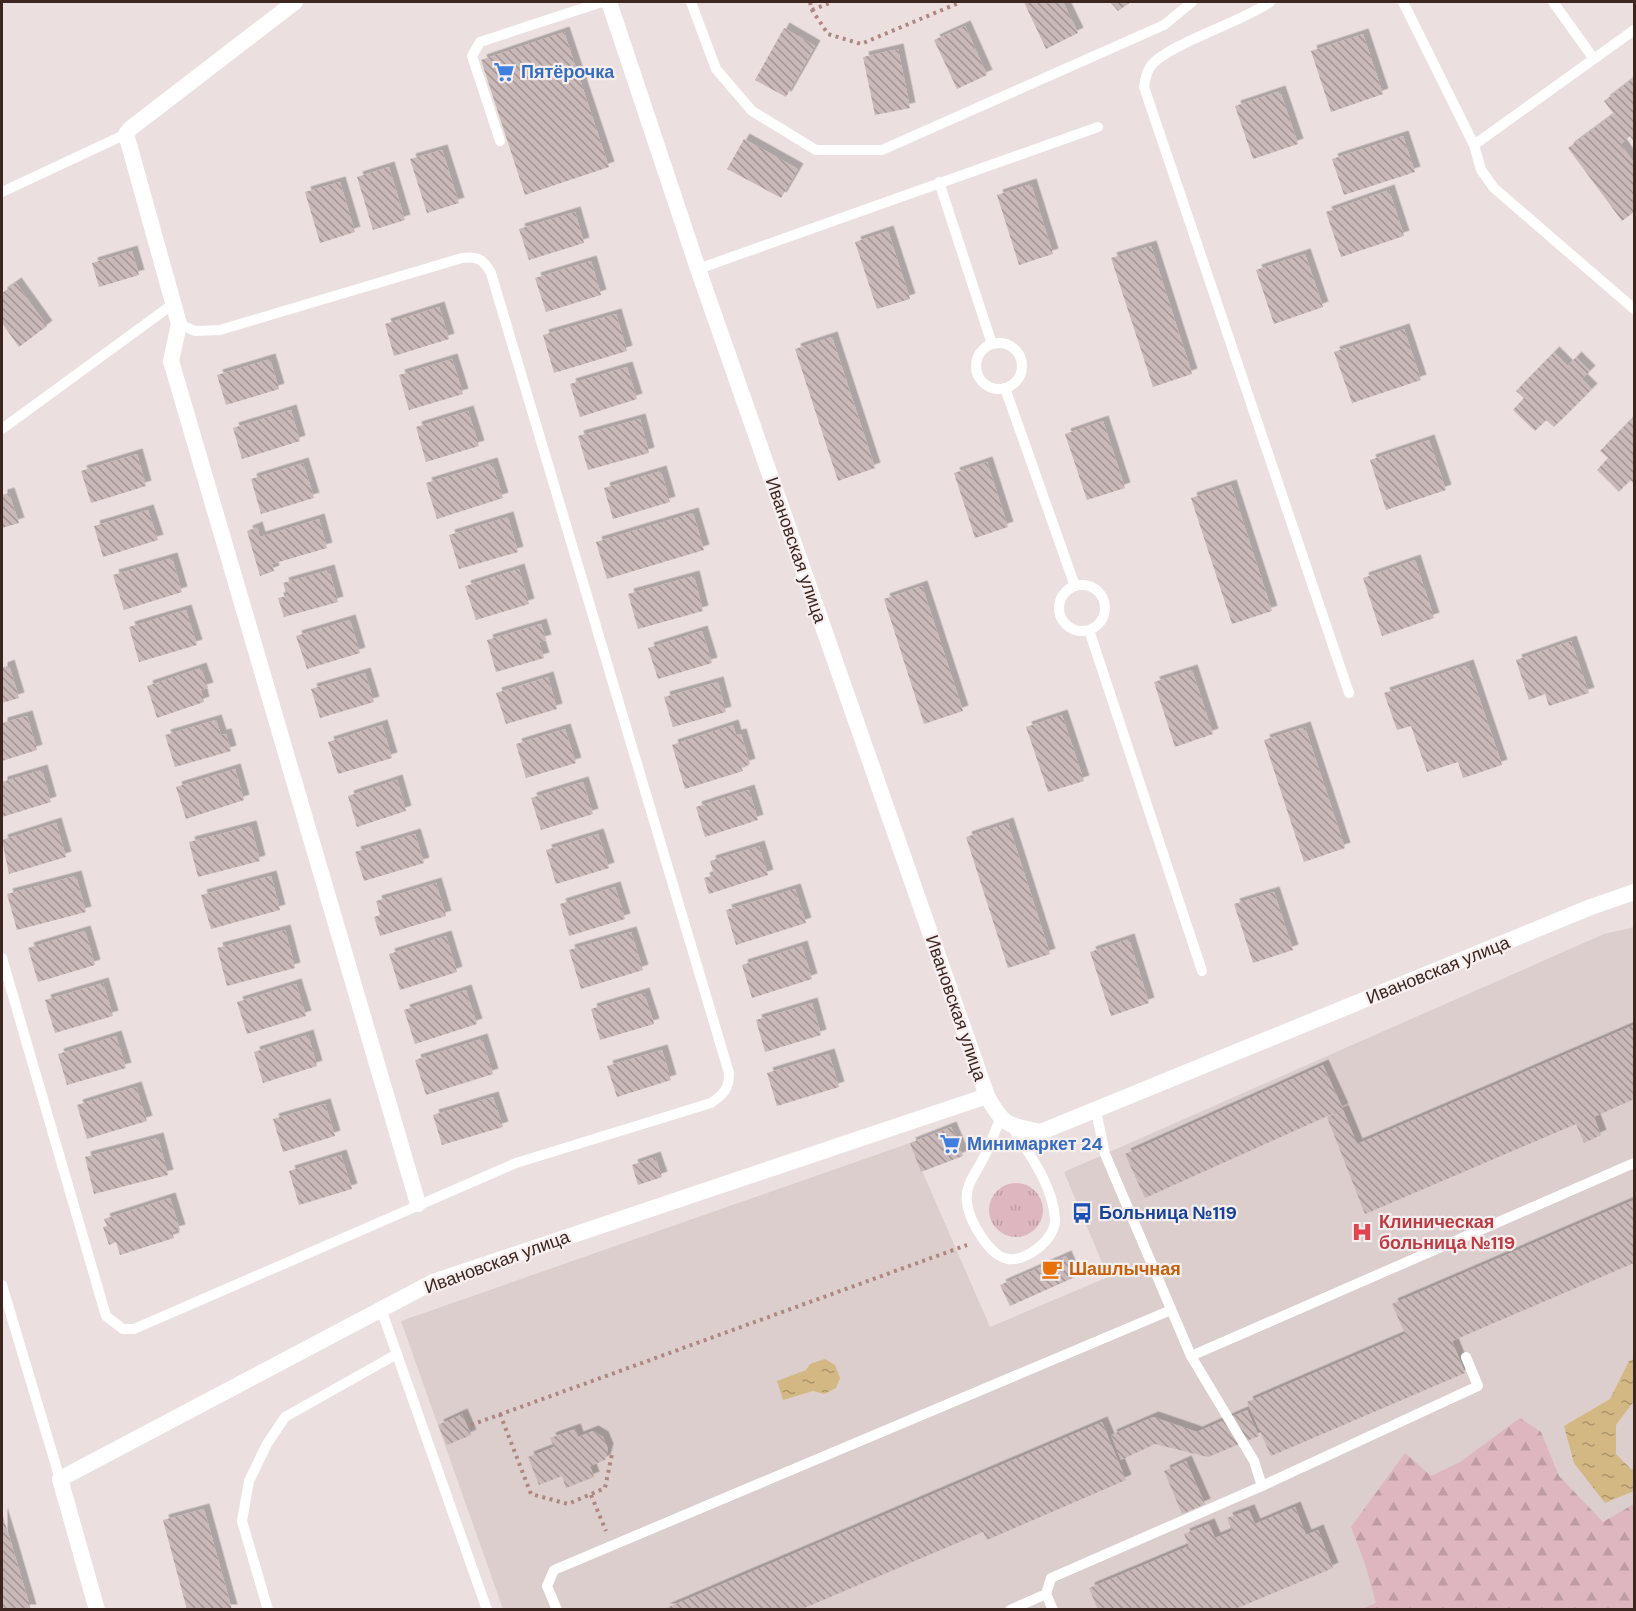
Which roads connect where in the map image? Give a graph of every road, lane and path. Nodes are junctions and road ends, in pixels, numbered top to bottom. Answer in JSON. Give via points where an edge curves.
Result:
{"nodes":[{"id":1,"x":295,"y":2,"type":"edge"},
{"id":2,"x":603,"y":2,"type":"edge"},
{"id":3,"x":609,"y":2,"type":"edge"},
{"id":4,"x":691,"y":2,"type":"edge"},
{"id":5,"x":810,"y":2,"type":"edge"},
{"id":6,"x":832,"y":2,"type":"edge"},
{"id":7,"x":962,"y":2,"type":"edge"},
{"id":8,"x":1192,"y":2,"type":"edge"},
{"id":9,"x":1270,"y":2,"type":"edge"},
{"id":10,"x":1403,"y":2,"type":"edge"},
{"id":11,"x":1553,"y":2,"type":"edge"},
{"id":12,"x":812,"y":10,"type":"junction"},
{"id":13,"x":1635,"y":30,"type":"edge"},
{"id":14,"x":1594,"y":58,"type":"junction"},
{"id":15,"x":1098,"y":127,"type":"dead end"},
{"id":16,"x":126,"y":135,"type":"junction"},
{"id":17,"x":500,"y":141,"type":"dead end"},
{"id":18,"x":1474,"y":145,"type":"junction"},
{"id":19,"x":939,"y":182,"type":"junction"},
{"id":20,"x":2,"y":192,"type":"edge"},
{"id":21,"x":698,"y":269,"type":"junction"},
{"id":22,"x":173,"y":304,"type":"junction"},
{"id":23,"x":1635,"y":309,"type":"edge"},
{"id":24,"x":179,"y":324,"type":"junction"},
{"id":25,"x":992,"y":344,"type":"junction"},
{"id":26,"x":1005,"y":388,"type":"junction"},
{"id":27,"x":2,"y":429,"type":"edge"},
{"id":28,"x":1075,"y":585,"type":"junction"},
{"id":29,"x":1089,"y":630,"type":"junction"},
{"id":30,"x":1349,"y":693,"type":"dead end"},
{"id":31,"x":1635,"y":892,"type":"edge"},
{"id":32,"x":2,"y":958,"type":"edge"},
{"id":33,"x":1202,"y":971,"type":"dead end"},
{"id":34,"x":987,"y":1096,"type":"junction"},
{"id":35,"x":1096,"y":1111,"type":"junction"},
{"id":36,"x":1005,"y":1122,"type":"junction"},
{"id":37,"x":1635,"y":1163,"type":"edge"},
{"id":38,"x":418,"y":1204,"type":"junction"},
{"id":39,"x":983,"y":1240,"type":"junction"},
{"id":40,"x":2,"y":1285,"type":"edge"},
{"id":41,"x":381,"y":1309,"type":"junction"},
{"id":42,"x":1171,"y":1310,"type":"junction"},
{"id":43,"x":397,"y":1354,"type":"junction"},
{"id":44,"x":1191,"y":1356,"type":"junction"},
{"id":45,"x":1466,"y":1357,"type":"dead end"},
{"id":46,"x":500,"y":1414,"type":"junction"},
{"id":47,"x":471,"y":1425,"type":"dead end"},
{"id":48,"x":612,"y":1454,"type":"dead end"},
{"id":49,"x":60,"y":1479,"type":"junction"},
{"id":50,"x":1262,"y":1486,"type":"junction"},
{"id":51,"x":591,"y":1495,"type":"junction"},
{"id":52,"x":613,"y":1545,"type":"junction"},
{"id":53,"x":1046,"y":1594,"type":"junction"},
{"id":54,"x":97,"y":1610,"type":"edge"},
{"id":55,"x":268,"y":1610,"type":"edge"},
{"id":56,"x":487,"y":1610,"type":"edge"},
{"id":57,"x":556,"y":1610,"type":"edge"},
{"id":58,"x":1010,"y":1610,"type":"edge"},
{"id":59,"x":1053,"y":1610,"type":"edge"}],
"edges":[{"from":1,"to":16,"type":"street","via":[[130,128]]},
{"from":2,"to":17,"type":"lane","via":[[480,42],[472,56]]},
{"from":3,"to":21,"type":"street","name":"Ивановская улица"},
{"from":4,"to":8,"type":"lane","via":[[716,69],[752,111],[816,150],[882,150],[1164,25]]},
{"from":5,"to":12,"type":"path"},
{"from":6,"to":12,"type":"path"},
{"from":7,"to":12,"type":"path","via":[[861,44],[828,34]]},
{"from":9,"to":30,"type":"lane","via":[[1169,51],[1149,67],[1144,87]]},
{"from":10,"to":18,"type":"lane"},
{"from":11,"to":14,"type":"lane"},
{"from":13,"to":14,"type":"lane"},
{"from":14,"to":18,"type":"lane"},
{"from":15,"to":19,"type":"lane"},
{"from":16,"to":20,"type":"lane"},
{"from":16,"to":22,"type":"street"},
{"from":18,"to":23,"type":"lane","via":[[1481,170],[1494,188]]},
{"from":19,"to":21,"type":"lane"},
{"from":19,"to":25,"type":"lane"},
{"from":21,"to":34,"type":"street","name":"Ивановская улица"},
{"from":22,"to":24,"type":"street"},
{"from":22,"to":27,"type":"lane"},
{"from":24,"to":38,"type":"street","via":[[171,361]]},
{"from":24,"to":38,"type":"lane","via":[[195,331],[220,330],[462,258],[476,256],[485,262],[729,1072],[725,1093],[711,1102],[516,1163]]},
{"from":25,"to":26,"type":"lane","via":[[981,350],[976,373],[993,389]]},
{"from":25,"to":26,"type":"lane","via":[[1004,343],[1021,359],[1022,371],[1016,382]]},
{"from":26,"to":28,"type":"lane"},
{"from":28,"to":29,"type":"lane","via":[[1087,585],[1098,591],[1104,601],[1105,613],[1099,624]]},
{"from":28,"to":29,"type":"lane","via":[[1059,603],[1060,615],[1066,625],[1077,631]]},
{"from":29,"to":33,"type":"lane"},
{"from":31,"to":35,"type":"street","name":"Ивановская улица"},
{"from":32,"to":38,"type":"lane","via":[[106,1316],[115,1325],[134,1329]]},
{"from":34,"to":36,"type":"street","name":"Ивановская улица"},
{"from":34,"to":41,"type":"street","name":"Ивановская улица","via":[[469,1269],[433,1282]]},
{"from":35,"to":36,"type":"street","name":"Ивановская улица","via":[[1041,1132]]},
{"from":35,"to":42,"type":"lane","via":[[1105,1154]]},
{"from":36,"to":39,"type":"lane","via":[[970,1179],[966,1203]]},
{"from":36,"to":39,"type":"lane","via":[[1049,1189],[1055,1220],[1053,1233],[1038,1250],[1010,1260],[996,1255]]},
{"from":37,"to":44,"type":"lane"},
{"from":39,"to":46,"type":"path"},
{"from":40,"to":49,"type":"lane"},
{"from":41,"to":43,"type":"lane"},
{"from":41,"to":49,"type":"street","name":"Ивановская улица"},
{"from":42,"to":44,"type":"lane"},
{"from":42,"to":52,"type":"lane"},
{"from":43,"to":55,"type":"lane","via":[[285,1417],[263,1453],[249,1481],[242,1521]]},
{"from":43,"to":56,"type":"lane"},
{"from":44,"to":50,"type":"lane","via":[[1254,1461]]},
{"from":45,"to":50,"type":"lane","via":[[1478,1386]]},
{"from":46,"to":47,"type":"path"},
{"from":46,"to":51,"type":"path","via":[[531,1494],[568,1504]]},
{"from":48,"to":51,"type":"path","via":[[605,1488]]},
{"from":49,"to":54,"type":"street"},
{"from":50,"to":53,"type":"lane","via":[[1051,1578]]},
{"from":51,"to":52,"type":"path"},
{"from":52,"to":57,"type":"lane","via":[[554,1570],[547,1587]]},
{"from":53,"to":58,"type":"lane"},
{"from":53,"to":59,"type":"lane"}]}
